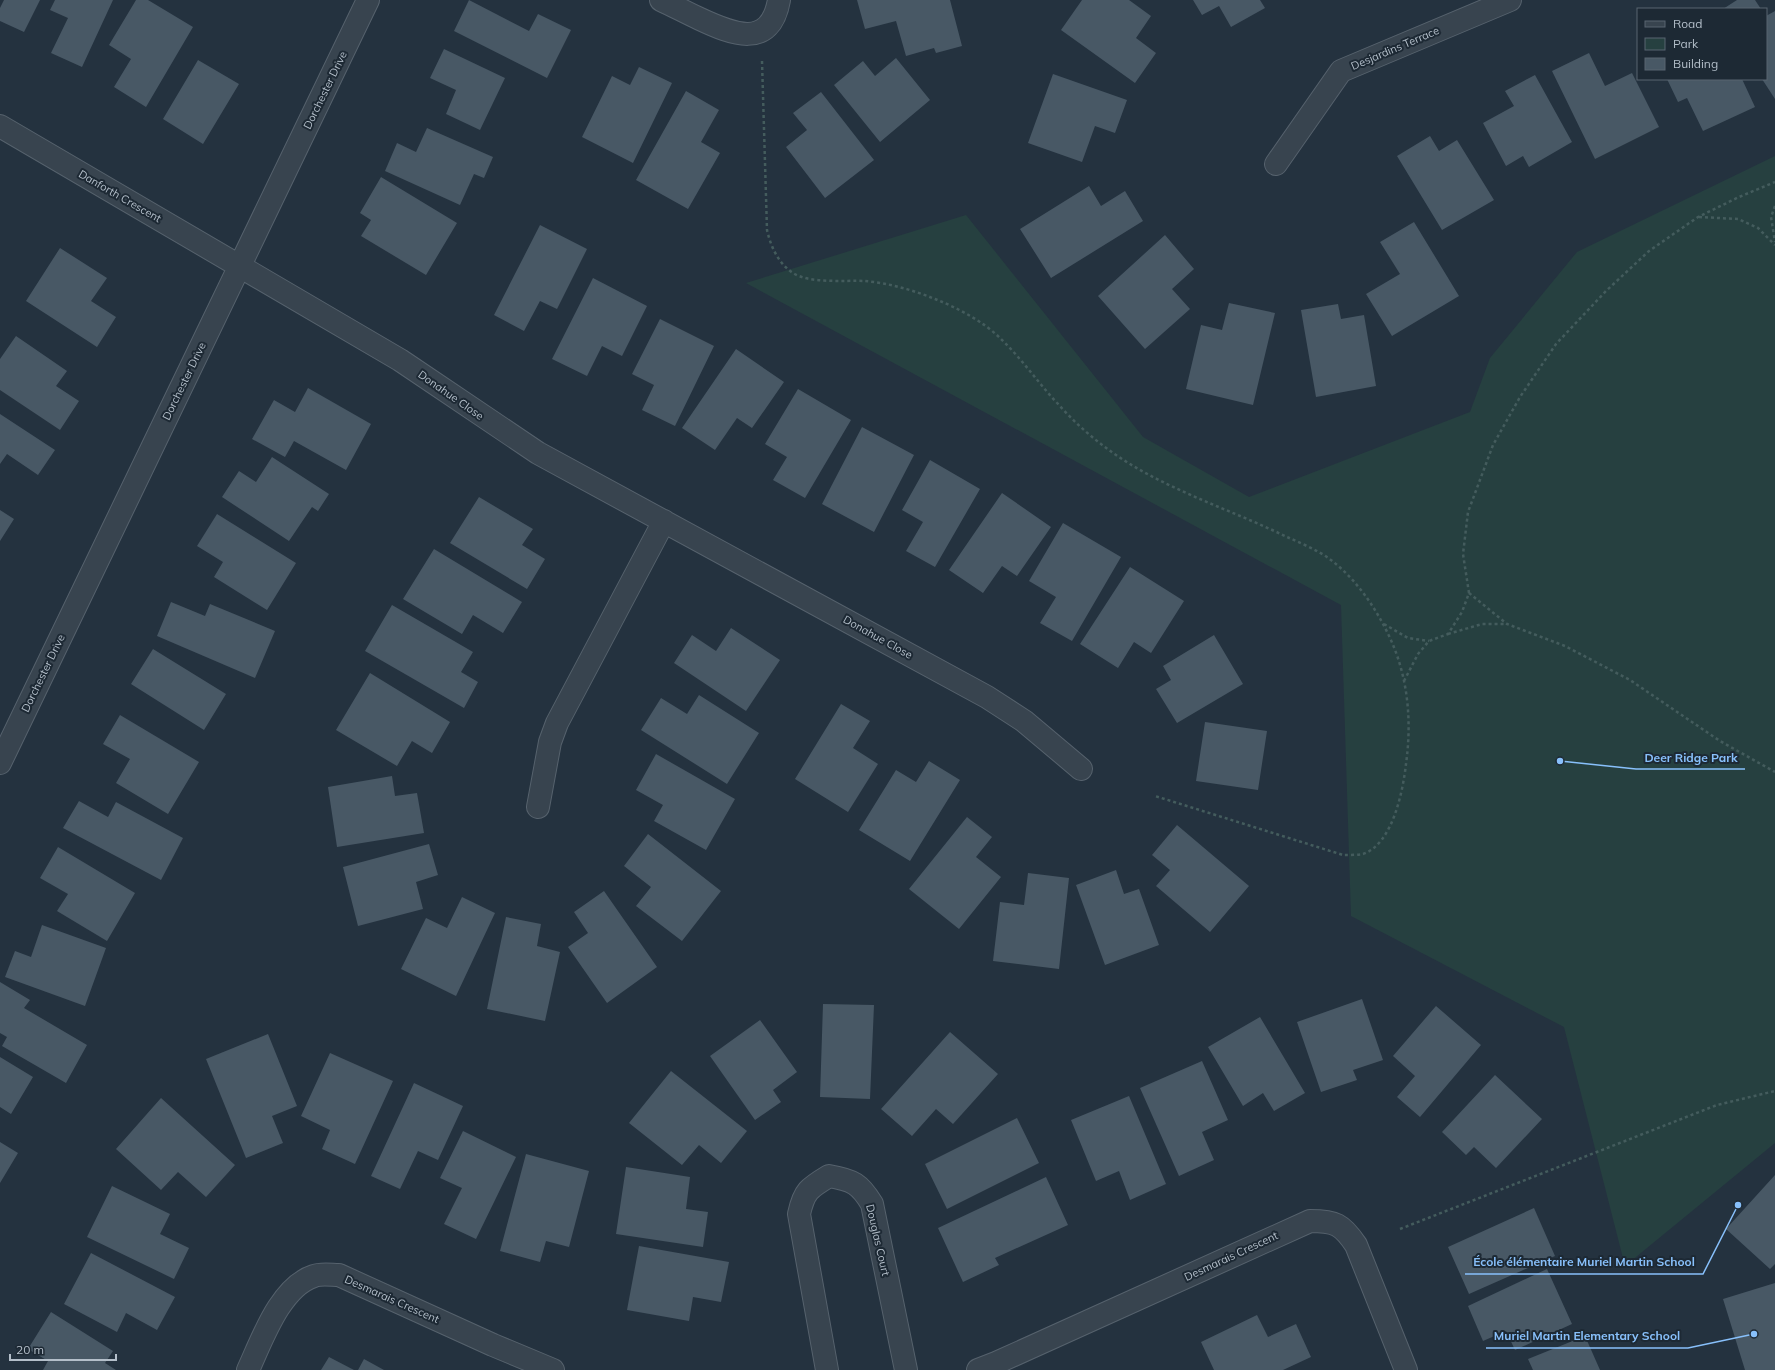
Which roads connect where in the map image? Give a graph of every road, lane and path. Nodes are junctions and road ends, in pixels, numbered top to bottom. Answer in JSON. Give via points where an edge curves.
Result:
{"nodes":[{"id":1,"x":368,"y":0,"type":"edge"},
{"id":2,"x":661,"y":0,"type":"edge"},
{"id":3,"x":779,"y":0,"type":"edge"},
{"id":4,"x":1510,"y":0,"type":"edge"},
{"id":5,"x":761,"y":30,"type":"junction"},
{"id":6,"x":0,"y":126,"type":"edge"},
{"id":7,"x":1276,"y":164,"type":"dead end"},
{"id":8,"x":1775,"y":182,"type":"edge"},
{"id":9,"x":1775,"y":206,"type":"edge"},
{"id":10,"x":1698,"y":217,"type":"junction"},
{"id":11,"x":1775,"y":242,"type":"edge"},
{"id":12,"x":1775,"y":246,"type":"edge"},
{"id":13,"x":240,"y":266,"type":"junction"},
{"id":14,"x":664,"y":521,"type":"junction"},
{"id":15,"x":1469,"y":593,"type":"junction"},
{"id":16,"x":1383,"y":624,"type":"junction"},
{"id":17,"x":1507,"y":624,"type":"junction"},
{"id":18,"x":1448,"y":634,"type":"junction"},
{"id":19,"x":1429,"y":641,"type":"junction"},
{"id":20,"x":1404,"y":681,"type":"junction"},
{"id":21,"x":0,"y":763,"type":"edge"},
{"id":22,"x":1082,"y":769,"type":"dead end"},
{"id":23,"x":1775,"y":772,"type":"edge"},
{"id":24,"x":1155,"y":796,"type":"dead end"},
{"id":25,"x":538,"y":807,"type":"dead end"},
{"id":26,"x":1775,"y":1091,"type":"edge"},
{"id":27,"x":1400,"y":1228,"type":"dead end"},
{"id":28,"x":248,"y":1370,"type":"edge"},
{"id":29,"x":553,"y":1370,"type":"edge"},
{"id":30,"x":827,"y":1370,"type":"edge"},
{"id":31,"x":906,"y":1370,"type":"edge"},
{"id":32,"x":978,"y":1370,"type":"edge"},
{"id":33,"x":1406,"y":1370,"type":"edge"}],
"edges":[{"from":1,"to":13,"type":"street","name":"Dorchester Drive"},
{"from":2,"to":5,"type":"street","via":[[736,34],[749,35]]},
{"from":3,"to":5,"type":"street","via":[[771,22]]},
{"from":4,"to":7,"type":"street","name":"Desjardins Terrace","via":[[1340,71]]},
{"from":5,"to":16,"type":"path","via":[[767,230],[779,260],[795,274],[811,279],[867,282],[902,288],[935,299],[964,313],[1001,338],[1060,407],[1110,450],[1156,479],[1258,523],[1330,559],[1367,597]]},
{"from":6,"to":13,"type":"street","name":"Danforth Crescent"},
{"from":8,"to":10,"type":"path"},
{"from":9,"to":11,"type":"path","via":[[1771,217]]},
{"from":10,"to":12,"type":"path","via":[[1738,219],[1758,228]]},
{"from":10,"to":15,"type":"path","via":[[1649,251],[1606,291],[1556,344],[1520,398],[1493,445],[1468,512],[1463,554]]},
{"from":13,"to":14,"type":"street","name":"Donahue Close","via":[[412,368],[538,454]]},
{"from":13,"to":21,"type":"street","name":"Dorchester Drive"},
{"from":14,"to":22,"type":"street","name":"Donahue Close","via":[[987,697],[1024,721]]},
{"from":14,"to":25,"type":"street","via":[[557,723],[550,742]]},
{"from":15,"to":17,"type":"path"},
{"from":15,"to":18,"type":"path","via":[[1462,612]]},
{"from":16,"to":19,"type":"path","via":[[1408,638]]},
{"from":16,"to":20,"type":"path","via":[[1397,654]]},
{"from":17,"to":18,"type":"path","via":[[1482,624]]},
{"from":17,"to":23,"type":"path","via":[[1565,646],[1630,680],[1720,741]]},
{"from":18,"to":19,"type":"path"},
{"from":19,"to":20,"type":"path","via":[[1418,654]]},
{"from":20,"to":24,"type":"path","via":[[1410,729],[1406,766],[1399,802],[1389,828],[1375,848],[1362,854],[1343,855]]},
{"from":26,"to":27,"type":"path","via":[[1717,1105]]},
{"from":28,"to":29,"type":"street","name":"Desmarais Crescent","via":[[283,1301],[298,1286],[315,1276],[339,1275]]},
{"from":30,"to":31,"type":"street","name":"Douglas Court","via":[[799,1214],[803,1197],[814,1184],[829,1176],[853,1182],[863,1189],[872,1204]]},
{"from":32,"to":33,"type":"street","name":"Desmarais Crescent","via":[[1310,1221],[1338,1224],[1356,1246]]}]}
